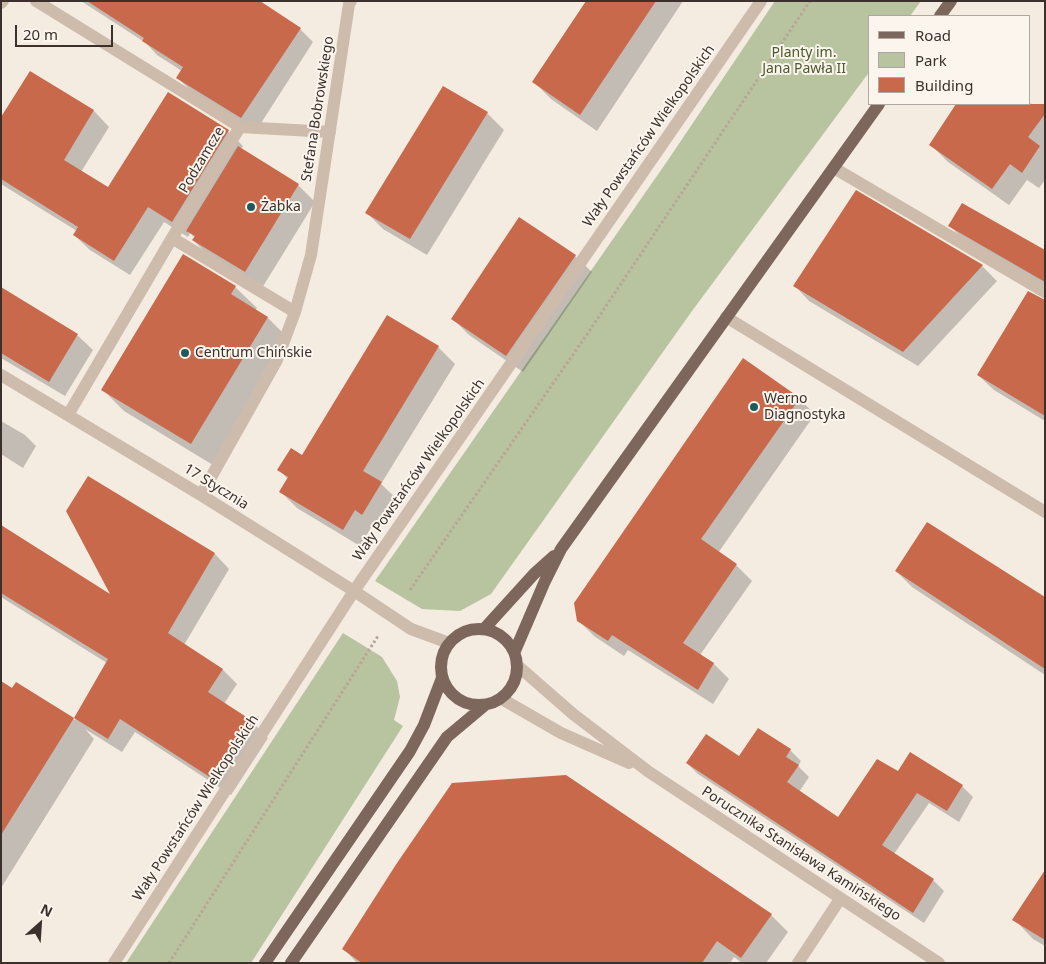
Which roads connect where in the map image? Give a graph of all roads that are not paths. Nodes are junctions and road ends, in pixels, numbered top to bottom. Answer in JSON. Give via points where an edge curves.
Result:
{"nodes":[{"id":1,"x":36,"y":1,"type":"edge"},
{"id":2,"x":351,"y":1,"type":"edge"},
{"id":3,"x":761,"y":1,"type":"edge"},
{"id":4,"x":951,"y":1,"type":"edge"},
{"id":5,"x":941,"y":15,"type":"edge"},
{"id":6,"x":878,"y":105,"type":"edge"},
{"id":7,"x":240,"y":127,"type":"junction"},
{"id":8,"x":330,"y":132,"type":"junction"},
{"id":9,"x":834,"y":168,"type":"junction"},
{"id":10,"x":172,"y":238,"type":"junction"},
{"id":11,"x":1045,"y":292,"type":"edge"},
{"id":12,"x":295,"y":312,"type":"junction"},
{"id":13,"x":726,"y":317,"type":"junction"},
{"id":14,"x":1,"y":375,"type":"edge"},
{"id":15,"x":68,"y":415,"type":"junction"},
{"id":16,"x":201,"y":495,"type":"junction"},
{"id":17,"x":1045,"y":512,"type":"edge"},
{"id":18,"x":561,"y":549,"type":"junction"},
{"id":19,"x":354,"y":591,"type":"junction"},
{"id":20,"x":484,"y":629,"type":"junction"},
{"id":21,"x":449,"y":643,"type":"junction"},
{"id":22,"x":515,"y":652,"type":"junction"},
{"id":23,"x":518,"y":666,"type":"junction"},
{"id":24,"x":442,"y":678,"type":"junction"},
{"id":25,"x":502,"y":699,"type":"junction"},
{"id":26,"x":484,"y":706,"type":"junction"},
{"id":27,"x":647,"y":770,"type":"junction"},
{"id":28,"x":840,"y":899,"type":"junction"},
{"id":29,"x":114,"y":963,"type":"edge"},
{"id":30,"x":265,"y":963,"type":"edge"},
{"id":31,"x":291,"y":963,"type":"edge"},
{"id":32,"x":798,"y":963,"type":"edge"},
{"id":33,"x":939,"y":963,"type":"edge"}],
"edges":[{"from":1,"to":7,"type":"street","name":"Podzamcze"},
{"from":2,"to":8,"type":"street","name":"Stefana Bobrowskiego"},
{"from":3,"to":19,"type":"street","name":"Wały Powstańców Wielkopolskich"},
{"from":4,"to":5,"type":"main road"},
{"from":6,"to":9,"type":"main road"},
{"from":7,"to":8,"type":"street"},
{"from":7,"to":10,"type":"street","name":"Podzamcze"},
{"from":8,"to":12,"type":"street","name":"Stefana Bobrowskiego","via":[[311,255]]},
{"from":9,"to":11,"type":"street"},
{"from":9,"to":13,"type":"main road"},
{"from":10,"to":12,"type":"street"},
{"from":10,"to":15,"type":"street","name":"Podzamcze"},
{"from":12,"to":16,"type":"street","name":"Stefana Bobrowskiego","via":[[276,360]]},
{"from":13,"to":17,"type":"street"},
{"from":13,"to":18,"type":"main road"},
{"from":14,"to":15,"type":"street","name":"17 Stycznia"},
{"from":15,"to":16,"type":"street","name":"17 Stycznia"},
{"from":16,"to":19,"type":"street","name":"17 Stycznia"},
{"from":18,"to":20,"type":"main road"},
{"from":18,"to":22,"type":"main road"},
{"from":19,"to":21,"type":"street","name":"17 Stycznia","via":[[411,630]]},
{"from":19,"to":29,"type":"street","name":"Wały Powstańców Wielkopolskich"},
{"from":20,"to":21,"type":"main road","via":[[471,629]]},
{"from":20,"to":22,"type":"main road","via":[[507,641]]},
{"from":21,"to":24,"type":"main road","via":[[443,654]]},
{"from":22,"to":23,"type":"main road"},
{"from":23,"to":25,"type":"main road","via":[[511,690]]},
{"from":23,"to":27,"type":"street","via":[[573,714]]},
{"from":24,"to":26,"type":"main road","via":[[454,696],[473,706]]},
{"from":24,"to":30,"type":"main road","via":[[410,752]]},
{"from":25,"to":26,"type":"main road"},
{"from":25,"to":27,"type":"street","via":[[561,733]]},
{"from":26,"to":31,"type":"main road","via":[[447,737]]},
{"from":27,"to":28,"type":"street","name":"Porucznika Stanisława Kamińskiego"},
{"from":28,"to":32,"type":"street"},
{"from":28,"to":33,"type":"street","name":"Porucznika Stanisława Kamińskiego"}]}
